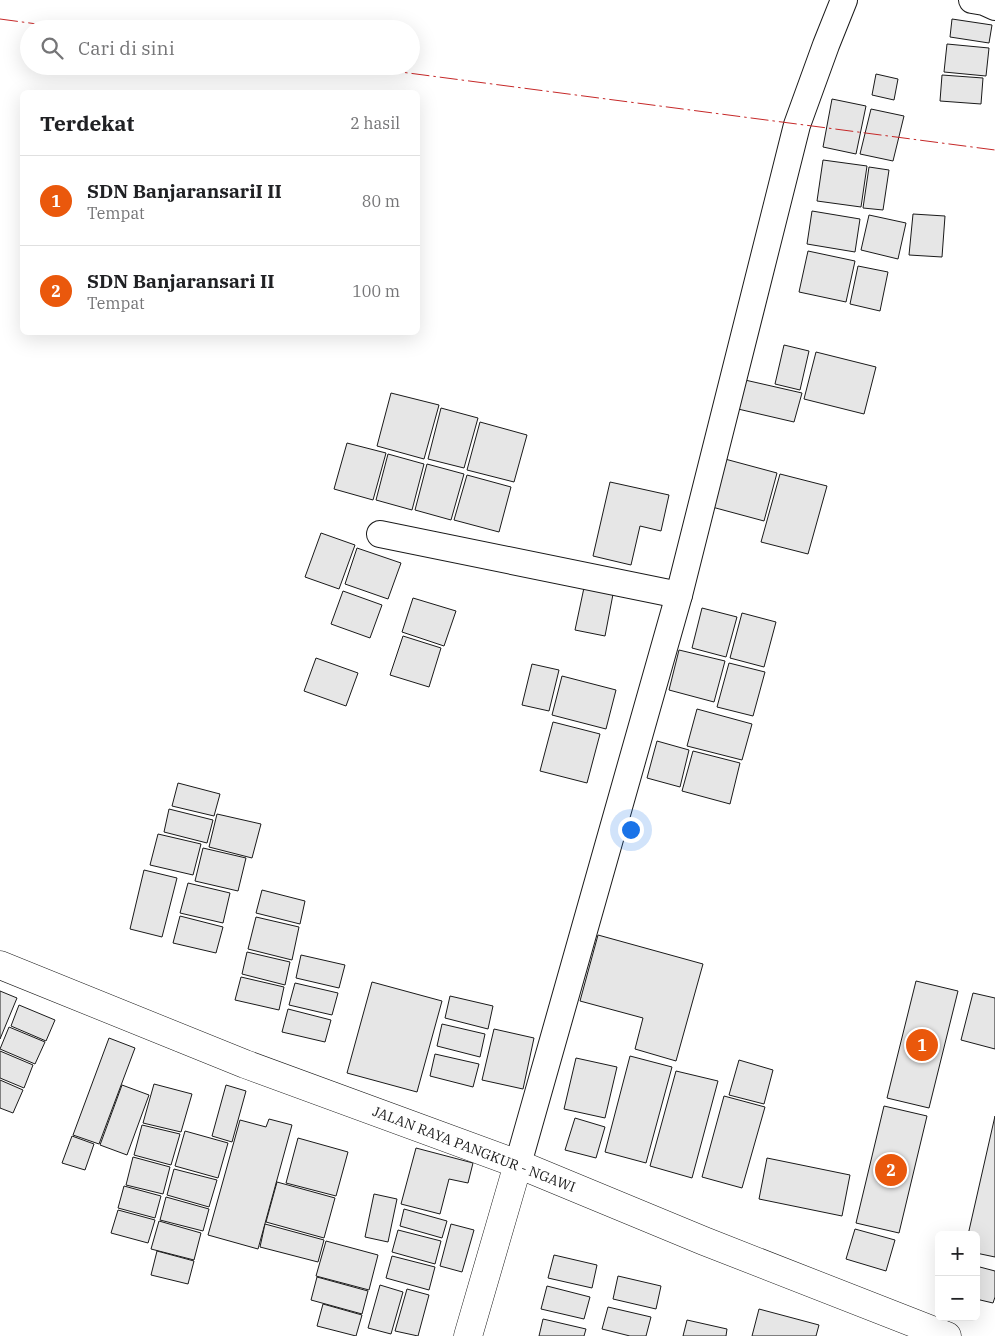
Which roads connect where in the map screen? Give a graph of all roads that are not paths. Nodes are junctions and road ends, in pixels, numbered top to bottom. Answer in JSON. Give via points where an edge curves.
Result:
{"nodes":[{"id":1,"x":844,"y":0,"type":"edge"},
{"id":2,"x":972,"y":0,"type":"edge"},
{"id":3,"x":995,"y":7,"type":"edge"},
{"id":4,"x":380,"y":534,"type":"dead end"},
{"id":5,"x":679,"y":595,"type":"junction"},
{"id":6,"x":0,"y":965,"type":"edge"},
{"id":7,"x":518,"y":1164,"type":"junction"},
{"id":8,"x":468,"y":1336,"type":"edge"},
{"id":9,"x":948,"y":1336,"type":"edge"}],
"edges":[{"from":1,"to":5,"type":"street","via":[[797,125]]},
{"from":2,"to":3,"type":"street"},
{"from":4,"to":5,"type":"street"},
{"from":5,"to":7,"type":"street"},
{"from":6,"to":7,"type":"main road","name":"JALAN RAYA PANGKUR - NGAWI","via":[[245,1064]]},
{"from":7,"to":8,"type":"main road"},
{"from":7,"to":9,"type":"main road","name":"JALAN RAYA PANGKUR - NGAWI"}]}
